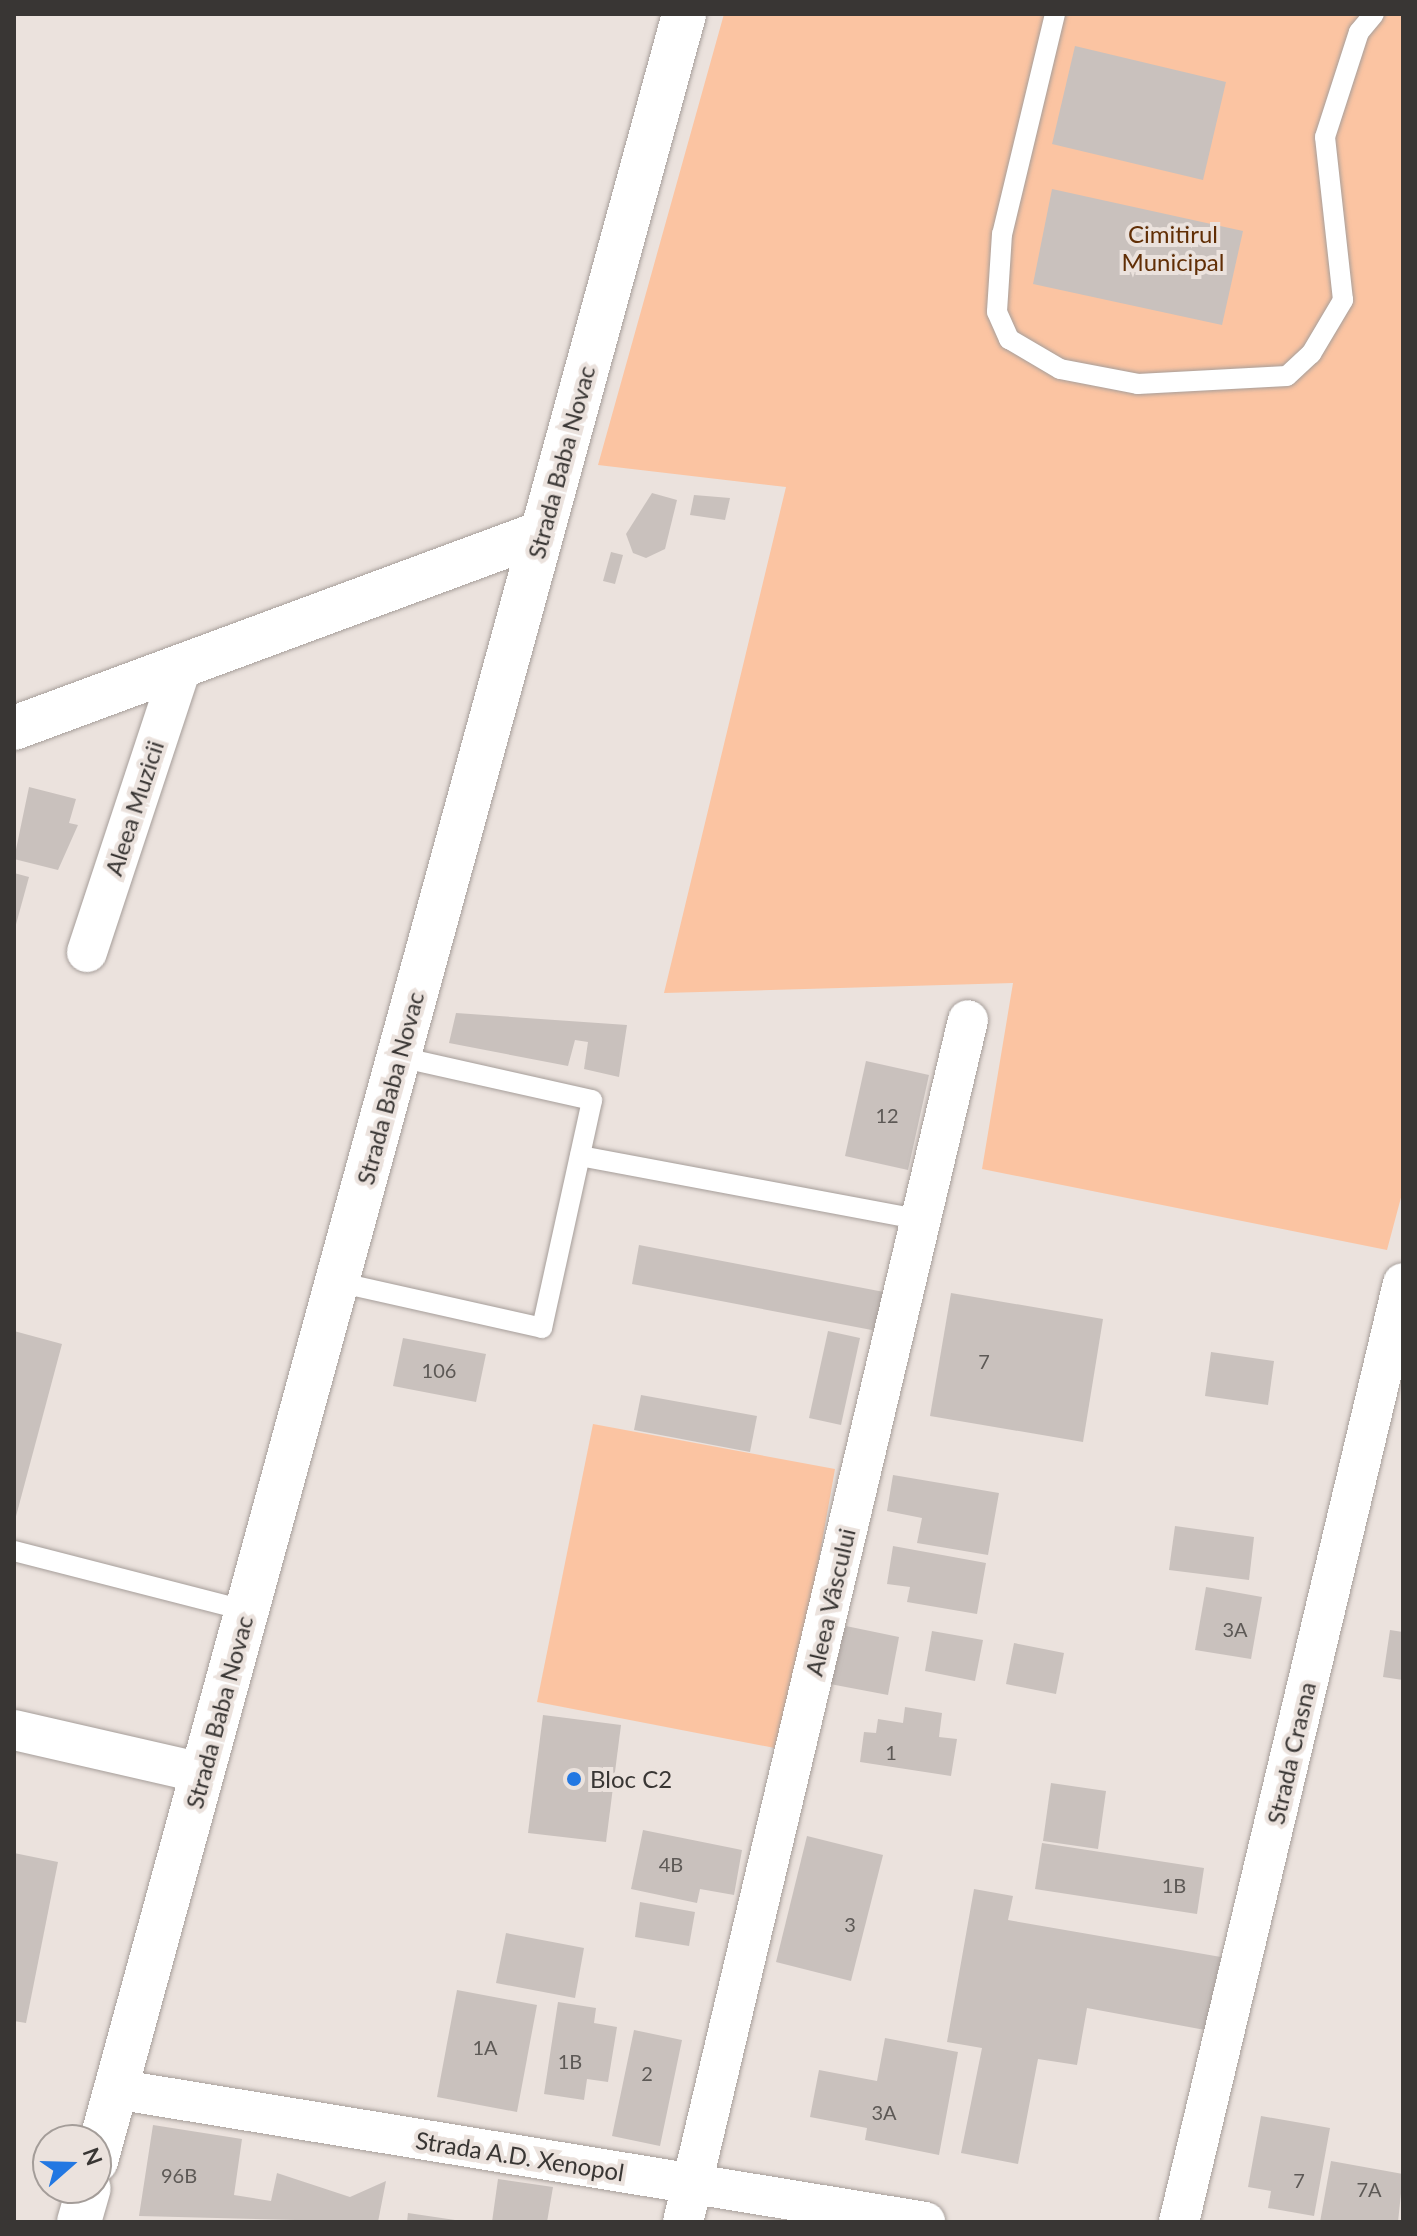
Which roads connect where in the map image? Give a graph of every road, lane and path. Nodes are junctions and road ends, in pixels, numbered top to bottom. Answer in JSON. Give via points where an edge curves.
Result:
{"nodes":[{"id":1,"x":684,"y":14,"type":"edge"},
{"id":2,"x":1055,"y":14,"type":"edge"},
{"id":3,"x":1374,"y":14,"type":"edge"},
{"id":4,"x":541,"y":533,"type":"junction"},
{"id":5,"x":182,"y":665,"type":"junction"},
{"id":6,"x":14,"y":728,"type":"edge"},
{"id":7,"x":87,"y":952,"type":"dead end"},
{"id":8,"x":968,"y":1020,"type":"dead end"},
{"id":9,"x":399,"y":1057,"type":"junction"},
{"id":10,"x":580,"y":1156,"type":"junction"},
{"id":11,"x":921,"y":1220,"type":"junction"},
{"id":12,"x":337,"y":1282,"type":"junction"},
{"id":13,"x":1403,"y":1283,"type":"edge"},
{"id":14,"x":14,"y":1551,"type":"edge"},
{"id":15,"x":247,"y":1611,"type":"junction"},
{"id":16,"x":14,"y":1730,"type":"edge"},
{"id":17,"x":202,"y":1773,"type":"junction"},
{"id":18,"x":115,"y":2089,"type":"junction"},
{"id":19,"x":106,"y":2124,"type":"edge"},
{"id":20,"x":692,"y":2184,"type":"junction"},
{"id":21,"x":683,"y":2222,"type":"edge"},
{"id":22,"x":925,"y":2222,"type":"edge"},
{"id":23,"x":1179,"y":2222,"type":"edge"}],
"edges":[{"from":1,"to":4,"type":"main road","name":"Strada Baba Novac"},
{"from":2,"to":3,"type":"lane","via":[[1002,234],[997,312],[1009,339],[1060,369],[1152,384],[1287,376],[1311,354],[1343,300],[1325,137],[1359,32]]},
{"from":4,"to":5,"type":"main road"},
{"from":4,"to":9,"type":"main road","name":"Strada Baba Novac"},
{"from":5,"to":6,"type":"main road"},
{"from":5,"to":7,"type":"street","name":"Aleea Muzicii"},
{"from":8,"to":11,"type":"street","name":"Aleea Vâscului"},
{"from":9,"to":10,"type":"lane","via":[[592,1100]]},
{"from":9,"to":12,"type":"main road","name":"Strada Baba Novac"},
{"from":10,"to":11,"type":"lane"},
{"from":10,"to":12,"type":"lane","via":[[542,1328]]},
{"from":11,"to":20,"type":"street","name":"Aleea Vâscului"},
{"from":12,"to":15,"type":"main road","name":"Strada Baba Novac"},
{"from":13,"to":23,"type":"street","name":"Strada Crasna"},
{"from":14,"to":15,"type":"lane"},
{"from":15,"to":17,"type":"main road","name":"Strada Baba Novac"},
{"from":16,"to":17,"type":"street"},
{"from":17,"to":18,"type":"main road","name":"Strada Baba Novac"},
{"from":18,"to":19,"type":"main road","name":"Strada Baba Novac"},
{"from":18,"to":20,"type":"street","name":"Strada A.D. Xenopol"},
{"from":20,"to":21,"type":"street","name":"Aleea Vâscului"},
{"from":20,"to":22,"type":"street","name":"Strada A.D. Xenopol"}]}
